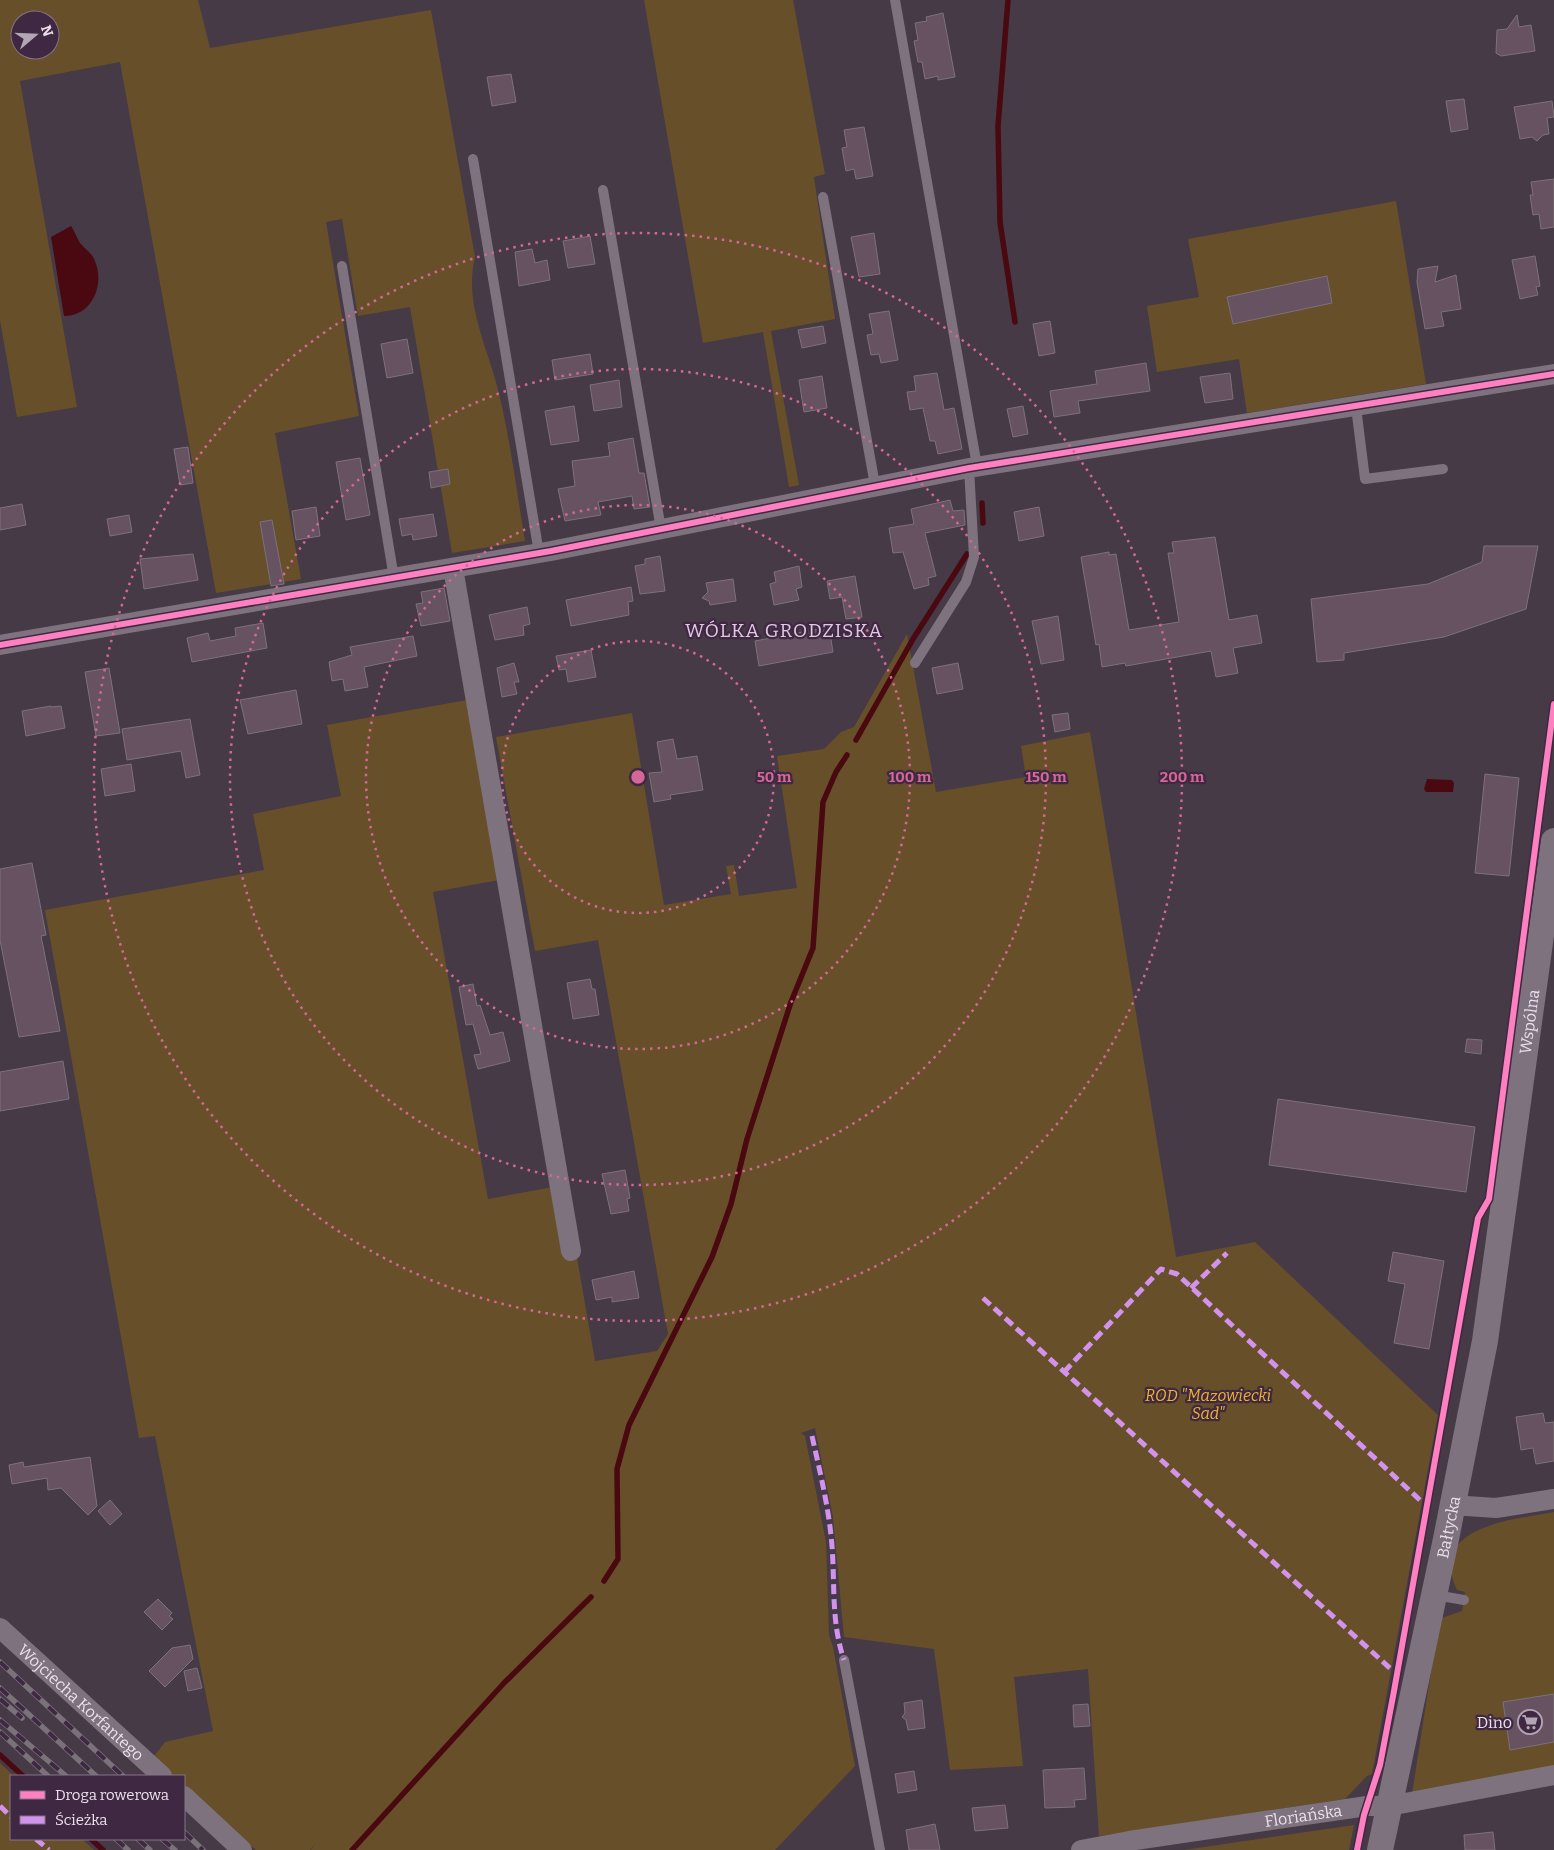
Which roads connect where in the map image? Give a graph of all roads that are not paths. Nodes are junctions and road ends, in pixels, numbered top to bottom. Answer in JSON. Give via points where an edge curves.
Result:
{"nodes":[{"id":1,"x":895,"y":0,"type":"edge"},
{"id":2,"x":473,"y":159,"type":"dead end"},
{"id":3,"x":603,"y":190,"type":"dead end"},
{"id":4,"x":823,"y":197,"type":"dead end"},
{"id":5,"x":342,"y":266,"type":"dead end"},
{"id":6,"x":1554,"y":374,"type":"edge"},
{"id":7,"x":1356,"y":406,"type":"junction"},
{"id":8,"x":973,"y":467,"type":"junction"},
{"id":9,"x":1443,"y":469,"type":"dead end"},
{"id":10,"x":875,"y":485,"type":"junction"},
{"id":11,"x":661,"y":528,"type":"junction"},
{"id":12,"x":539,"y":553,"type":"junction"},
{"id":13,"x":452,"y":568,"type":"junction"},
{"id":14,"x":394,"y":578,"type":"junction"},
{"id":15,"x":0,"y":645,"type":"edge"},
{"id":16,"x":915,"y":663,"type":"dead end"},
{"id":17,"x":1554,"y":841,"type":"edge"},
{"id":18,"x":1506,"y":1202,"type":"joint"},
{"id":19,"x":572,"y":1250,"type":"dead end"},
{"id":20,"x":1554,"y":1499,"type":"edge"},
{"id":21,"x":1452,"y":1505,"type":"junction"},
{"id":22,"x":1434,"y":1595,"type":"junction"},
{"id":23,"x":1464,"y":1600,"type":"dead end"},
{"id":24,"x":0,"y":1628,"type":"edge"},
{"id":25,"x":844,"y":1660,"type":"dead end"},
{"id":26,"x":161,"y":1775,"type":"edge"},
{"id":27,"x":1554,"y":1775,"type":"edge"},
{"id":28,"x":185,"y":1797,"type":"edge"},
{"id":29,"x":1389,"y":1806,"type":"junction"},
{"id":30,"x":242,"y":1850,"type":"edge"},
{"id":31,"x":880,"y":1850,"type":"edge"},
{"id":32,"x":1081,"y":1850,"type":"edge"},
{"id":33,"x":1380,"y":1850,"type":"edge"}],
"edges":[{"from":1,"to":8,"type":"lane"},
{"from":2,"to":12,"type":"lane"},
{"from":3,"to":11,"type":"lane"},
{"from":4,"to":10,"type":"lane"},
{"from":5,"to":14,"type":"lane"},
{"from":6,"to":7,"type":"street"},
{"from":7,"to":8,"type":"street"},
{"from":7,"to":9,"type":"lane","via":[[1365,480]]},
{"from":8,"to":10,"type":"street"},
{"from":8,"to":16,"type":"lane","via":[[974,557],[966,582]]},
{"from":10,"to":11,"type":"street"},
{"from":11,"to":12,"type":"street"},
{"from":12,"to":13,"type":"street"},
{"from":13,"to":14,"type":"street"},
{"from":13,"to":19,"type":"street"},
{"from":14,"to":15,"type":"street"},
{"from":17,"to":18,"type":"street","name":"Wspólna"},
{"from":18,"to":21,"type":"street","name":"Bałtycka","via":[[1485,1341]]},
{"from":20,"to":21,"type":"street","via":[[1496,1508]]},
{"from":21,"to":22,"type":"street","name":"Bałtycka"},
{"from":22,"to":23,"type":"lane"},
{"from":22,"to":29,"type":"street","name":"Bałtycka"},
{"from":24,"to":26,"type":"street","name":"Wojciecha Korfantego"},
{"from":25,"to":31,"type":"lane"},
{"from":27,"to":29,"type":"street","name":"Floriańska"},
{"from":28,"to":30,"type":"street"},
{"from":29,"to":32,"type":"street","name":"Floriańska","via":[[1367,1806],[1129,1840]]},
{"from":29,"to":33,"type":"street","name":"Bałtycka"}]}
